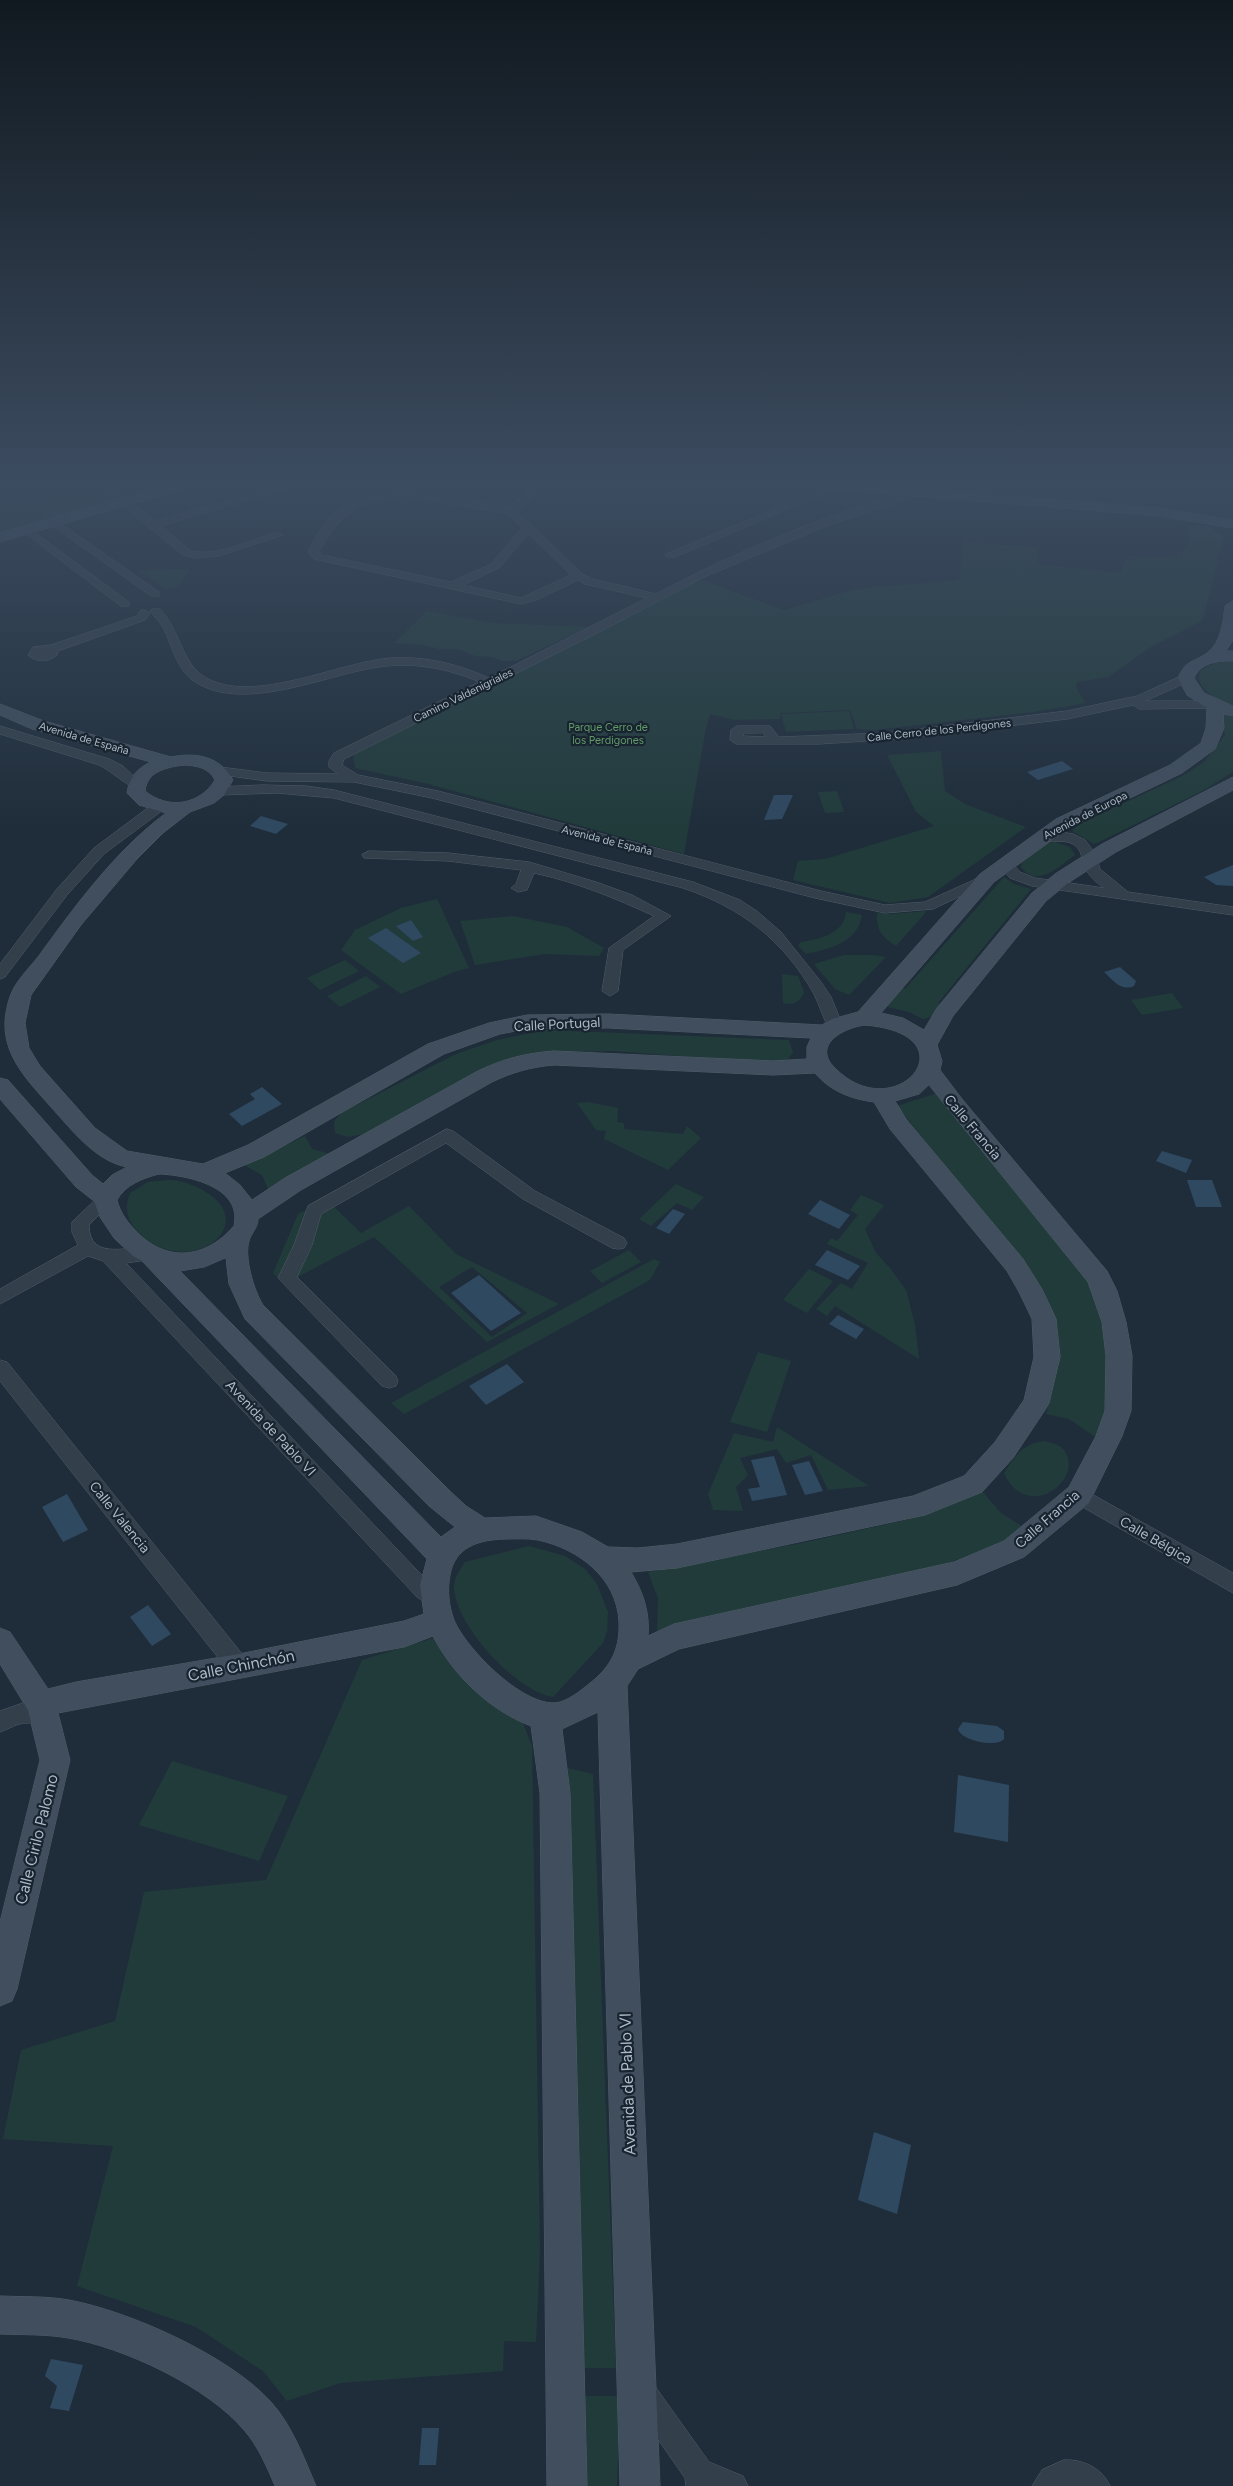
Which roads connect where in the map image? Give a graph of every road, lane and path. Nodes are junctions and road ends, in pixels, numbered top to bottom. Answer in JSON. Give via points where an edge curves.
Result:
{"nodes":[{"id":1,"x":121,"y":601,"type":"edge"},
{"id":2,"x":129,"y":601,"type":"edge"},
{"id":3,"x":149,"y":601,"type":"edge"},
{"id":4,"x":153,"y":601,"type":"edge"},
{"id":5,"x":648,"y":601,"type":"edge"},
{"id":6,"x":125,"y":604,"type":"junction"},
{"id":7,"x":157,"y":604,"type":"junction"},
{"id":8,"x":1233,"y":606,"type":"edge"},
{"id":9,"x":51,"y":649,"type":"dead end"},
{"id":10,"x":1233,"y":656,"type":"edge"},
{"id":11,"x":1211,"y":658,"type":"junction"},
{"id":12,"x":1186,"y":678,"type":"junction"},
{"id":13,"x":488,"y":682,"type":"junction"},
{"id":14,"x":1221,"y":707,"type":"edge"},
{"id":15,"x":1101,"y":708,"type":"junction"},
{"id":16,"x":0,"y":709,"type":"edge"},
{"id":17,"x":0,"y":730,"type":"edge"},
{"id":18,"x":776,"y":741,"type":"dead end"},
{"id":19,"x":170,"y":762,"type":"junction"},
{"id":20,"x":220,"y":771,"type":"junction"},
{"id":21,"x":354,"y":778,"type":"junction"},
{"id":22,"x":1233,"y":782,"type":"edge"},
{"id":23,"x":136,"y":784,"type":"junction"},
{"id":24,"x":220,"y":791,"type":"junction"},
{"id":25,"x":158,"y":807,"type":"junction"},
{"id":26,"x":185,"y":807,"type":"junction"},
{"id":27,"x":1042,"y":836,"type":"junction"},
{"id":28,"x":369,"y":855,"type":"dead end"},
{"id":29,"x":1089,"y":858,"type":"junction"},
{"id":30,"x":1006,"y":864,"type":"junction"},
{"id":31,"x":529,"y":866,"type":"junction"},
{"id":32,"x":987,"y":878,"type":"junction"},
{"id":33,"x":1054,"y":884,"type":"junction"},
{"id":34,"x":518,"y":888,"type":"dead end"},
{"id":35,"x":1132,"y":898,"type":"junction"},
{"id":36,"x":1233,"y":911,"type":"edge"},
{"id":37,"x":0,"y":974,"type":"edge"},
{"id":38,"x":607,"y":984,"type":"dead end"},
{"id":39,"x":865,"y":1018,"type":"junction"},
{"id":40,"x":830,"y":1029,"type":"junction"},
{"id":41,"x":927,"y":1044,"type":"junction"},
{"id":42,"x":819,"y":1066,"type":"junction"},
{"id":43,"x":930,"y":1071,"type":"junction"},
{"id":44,"x":0,"y":1085,"type":"edge"},
{"id":45,"x":880,"y":1094,"type":"junction"},
{"id":46,"x":159,"y":1166,"type":"junction"},
{"id":47,"x":204,"y":1172,"type":"junction"},
{"id":48,"x":105,"y":1199,"type":"junction"},
{"id":49,"x":241,"y":1227,"type":"junction"},
{"id":50,"x":618,"y":1243,"type":"dead end"},
{"id":51,"x":89,"y":1247,"type":"junction"},
{"id":52,"x":109,"y":1256,"type":"junction"},
{"id":53,"x":149,"y":1256,"type":"junction"},
{"id":54,"x":0,"y":1297,"type":"edge"},
{"id":55,"x":0,"y":1367,"type":"edge"},
{"id":56,"x":389,"y":1382,"type":"dead end"},
{"id":57,"x":1079,"y":1496,"type":"junction"},
{"id":58,"x":483,"y":1530,"type":"junction"},
{"id":59,"x":442,"y":1556,"type":"junction"},
{"id":60,"x":603,"y":1559,"type":"junction"},
{"id":61,"x":1233,"y":1584,"type":"edge"},
{"id":62,"x":437,"y":1610,"type":"junction"},
{"id":63,"x":0,"y":1641,"type":"edge"},
{"id":64,"x":239,"y":1667,"type":"junction"},
{"id":65,"x":621,"y":1671,"type":"junction"},
{"id":66,"x":27,"y":1709,"type":"edge"},
{"id":67,"x":545,"y":1717,"type":"junction"},
{"id":68,"x":0,"y":1989,"type":"edge"},
{"id":69,"x":0,"y":2315,"type":"edge"},
{"id":70,"x":638,"y":2387,"type":"junction"},
{"id":71,"x":700,"y":2479,"type":"edge"},
{"id":72,"x":296,"y":2486,"type":"edge"},
{"id":73,"x":568,"y":2486,"type":"edge"},
{"id":74,"x":640,"y":2486,"type":"edge"},
{"id":75,"x":734,"y":2486,"type":"edge"},
{"id":76,"x":1047,"y":2486,"type":"edge"},
{"id":77,"x":1095,"y":2486,"type":"edge"}],
"edges":[{"from":1,"to":6,"type":"street"},
{"from":2,"to":6,"type":"street"},
{"from":3,"to":7,"type":"street"},
{"from":4,"to":7,"type":"street"},
{"from":5,"to":13,"type":"street","name":"Camino Valdenigriales"},
{"from":6,"to":7,"type":"street","via":[[132,612]]},
{"from":7,"to":9,"type":"street","via":[[142,618]]},
{"from":7,"to":13,"type":"street","via":[[172,629],[188,668],[215,685],[252,689],[280,687],[358,667],[397,661],[451,667]]},
{"from":8,"to":11,"type":"street","via":[[1222,649]]},
{"from":10,"to":11,"type":"street"},
{"from":11,"to":12,"type":"street","via":[[1193,666]]},
{"from":12,"to":14,"type":"street","via":[[1193,692]]},
{"from":12,"to":15,"type":"street","name":"Calle Cerro de los Perdigones","via":[[1143,699]]},
{"from":13,"to":21,"type":"street","name":"Camino Valdenigriales","via":[[339,756],[335,761],[336,767]]},
{"from":14,"to":15,"type":"street","name":"Calle Cerro de los Perdigones","via":[[1146,705]]},
{"from":14,"to":27,"type":"street","name":"Avenida de Europa","via":[[1209,745],[1191,760]]},
{"from":15,"to":18,"type":"street","name":"Calle Cerro de los Perdigones","via":[[1031,720],[867,738]]},
{"from":16,"to":19,"type":"street","name":"Avenida de España","via":[[38,725]]},
{"from":17,"to":23,"type":"street","name":"Avenida de España","via":[[104,762]]},
{"from":19,"to":20,"type":"street","via":[[199,761]]},
{"from":19,"to":23,"type":"street","via":[[148,771]]},
{"from":20,"to":21,"type":"street","name":"Avenida de España","via":[[267,777]]},
{"from":20,"to":24,"type":"street","via":[[224,780]]},
{"from":21,"to":32,"type":"street","name":"Avenida de España","via":[[433,794],[878,908],[928,906]]},
{"from":22,"to":29,"type":"street"},
{"from":23,"to":25,"type":"street","via":[[136,793],[144,802]]},
{"from":24,"to":26,"type":"street","via":[[205,801]]},
{"from":24,"to":40,"type":"street","name":"Avenida de España","via":[[262,788],[334,794],[688,885],[718,896],[770,928],[823,998]]},
{"from":25,"to":26,"type":"street"},
{"from":25,"to":37,"type":"street","via":[[99,851],[62,892]]},
{"from":26,"to":46,"type":"street","via":[[130,855],[74,921],[21,994],[15,1023],[18,1048],[32,1071],[87,1134],[120,1158]]},
{"from":27,"to":29,"type":"street","via":[[1073,839],[1084,847]]},
{"from":27,"to":30,"type":"street","name":"Avenida de Europa"},
{"from":28,"to":31,"type":"street","via":[[439,855]]},
{"from":29,"to":33,"type":"street"},
{"from":29,"to":35,"type":"street","via":[[1093,870],[1104,882]]},
{"from":30,"to":32,"type":"street","name":"Avenida de Europa"},
{"from":30,"to":33,"type":"street","via":[[1015,876],[1022,879]]},
{"from":31,"to":34,"type":"street","via":[[522,887]]},
{"from":31,"to":38,"type":"street","via":[[625,896],[664,916],[616,948]]},
{"from":32,"to":39,"type":"street","name":"Avenida de Europa"},
{"from":33,"to":35,"type":"street"},
{"from":33,"to":41,"type":"street","via":[[944,1013]]},
{"from":35,"to":36,"type":"street"},
{"from":39,"to":40,"type":"street"},
{"from":39,"to":41,"type":"street","via":[[908,1027]]},
{"from":40,"to":42,"type":"street","via":[[816,1048]]},
{"from":40,"to":47,"type":"street","name":"Calle Portugal","via":[[608,1021],[527,1022],[496,1028],[436,1049],[256,1151]]},
{"from":41,"to":43,"type":"street","via":[[932,1057]]},
{"from":42,"to":45,"type":"street","via":[[838,1084],[865,1093]]},
{"from":42,"to":49,"type":"street","via":[[773,1068],[554,1058],[529,1060],[502,1068],[439,1101],[293,1184]]},
{"from":43,"to":45,"type":"street","via":[[911,1088]]},
{"from":43,"to":57,"type":"street","name":"Calle Francia","via":[[1098,1277],[1105,1291],[1119,1356],[1118,1410],[1109,1436]]},
{"from":44,"to":48,"type":"street","via":[[84,1181]]},
{"from":45,"to":60,"type":"street","via":[[898,1124],[1015,1265],[1030,1290],[1044,1320],[1046,1357],[1036,1403],[1004,1450],[973,1484],[915,1508],[677,1556]]},
{"from":46,"to":47,"type":"street"},
{"from":46,"to":48,"type":"street","via":[[145,1168],[123,1179]]},
{"from":47,"to":49,"type":"street","via":[[232,1189],[243,1205]]},
{"from":48,"to":51,"type":"street","via":[[81,1222],[82,1236]]},
{"from":48,"to":53,"type":"street","via":[[113,1220]]},
{"from":49,"to":53,"type":"street","via":[[214,1254],[198,1261],[177,1262]]},
{"from":49,"to":58,"type":"street","via":[[240,1284],[254,1312],[439,1498],[456,1514]]},
{"from":50,"to":56,"type":"street","via":[[530,1195],[447,1135],[314,1210],[288,1278]]},
{"from":51,"to":52,"type":"street"},
{"from":51,"to":54,"type":"street"},
{"from":52,"to":53,"type":"street"},
{"from":52,"to":62,"type":"street","name":"Avenida de Pablo VI","via":[[424,1591]]},
{"from":53,"to":59,"type":"street"},
{"from":55,"to":64,"type":"street","name":"Calle Valencia"},
{"from":57,"to":61,"type":"street","name":"Calle Bélgica"},
{"from":57,"to":65,"type":"street","name":"Calle Francia","via":[[1014,1549],[957,1574],[674,1637]]},
{"from":58,"to":59,"type":"street","name":"Avenida de Pablo VI","via":[[453,1542]]},
{"from":58,"to":60,"type":"street","name":"Avenida de Pablo VI","via":[[536,1528],[559,1533]]},
{"from":59,"to":62,"type":"street","name":"Avenida de Pablo VI","via":[[436,1572]]},
{"from":60,"to":65,"type":"street","name":"Avenida de Pablo VI","via":[[618,1572],[627,1587],[635,1616]]},
{"from":62,"to":64,"type":"street","name":"Calle Chinchón","via":[[404,1634]]},
{"from":62,"to":67,"type":"street","name":"Avenida de Pablo VI","via":[[455,1648],[491,1685]]},
{"from":63,"to":66,"type":"street","name":"Calle Cirilo Palomo"},
{"from":64,"to":66,"type":"street","name":"Calle Chinchón","via":[[76,1695]]},
{"from":65,"to":67,"type":"street","via":[[591,1700],[567,1714]]},
{"from":65,"to":70,"type":"street","name":"Avenida de Pablo VI"},
{"from":66,"to":68,"type":"street","name":"Calle Cirilo Palomo","via":[[55,1760]]},
{"from":67,"to":73,"type":"street","via":[[555,1793]]},
{"from":69,"to":72,"type":"street","via":[[68,2319],[126,2334],[217,2382],[251,2408],[274,2439]]},
{"from":70,"to":71,"type":"street"},
{"from":70,"to":74,"type":"street","name":"Avenida de Pablo VI"},
{"from":71,"to":75,"type":"street"},
{"from":76,"to":77,"type":"street","via":[[1060,2475],[1071,2474],[1083,2476]]}]}
